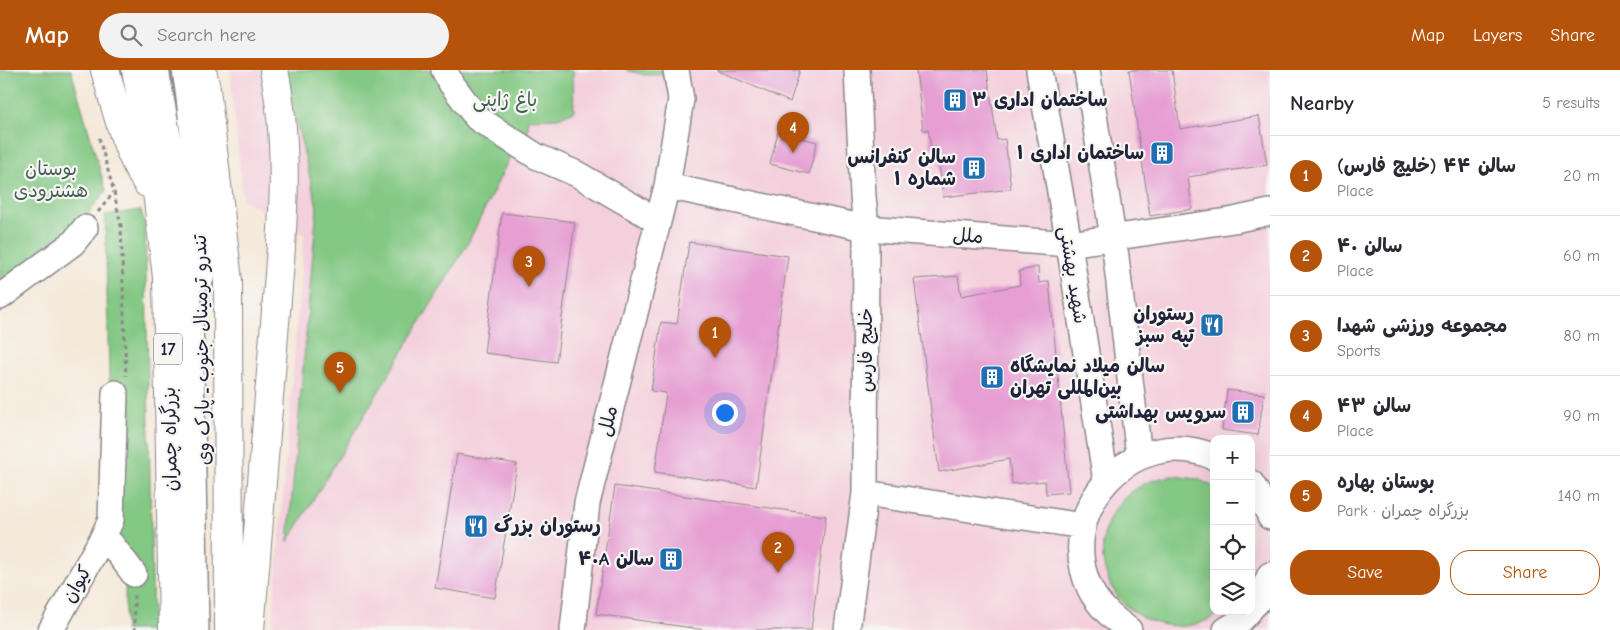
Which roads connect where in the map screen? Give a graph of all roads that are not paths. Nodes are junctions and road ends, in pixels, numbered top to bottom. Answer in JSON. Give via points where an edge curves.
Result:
{"nodes":[{"id":1,"x":105,"y":70,"type":"edge"},
{"id":2,"x":136,"y":70,"type":"edge"},
{"id":3,"x":156,"y":70,"type":"edge"},
{"id":4,"x":185,"y":70,"type":"edge"},
{"id":5,"x":202,"y":70,"type":"edge"},
{"id":6,"x":274,"y":70,"type":"edge"},
{"id":7,"x":444,"y":70,"type":"edge"},
{"id":8,"x":676,"y":70,"type":"edge"},
{"id":9,"x":857,"y":70,"type":"edge"},
{"id":10,"x":1039,"y":70,"type":"edge"},
{"id":11,"x":1087,"y":70,"type":"edge"},
{"id":12,"x":667,"y":186,"type":"junction"},
{"id":13,"x":158,"y":200,"type":"junction"},
{"id":14,"x":1270,"y":212,"type":"edge"},
{"id":15,"x":658,"y":221,"type":"junction"},
{"id":16,"x":85,"y":228,"type":"dead end"},
{"id":17,"x":866,"y":228,"type":"junction"},
{"id":18,"x":1112,"y":239,"type":"junction"},
{"id":19,"x":1069,"y":244,"type":"junction"},
{"id":20,"x":0,"y":297,"type":"edge"},
{"id":21,"x":121,"y":387,"type":"road end"},
{"id":22,"x":1210,"y":455,"type":"edge"},
{"id":23,"x":1139,"y":457,"type":"junction"},
{"id":24,"x":1106,"y":481,"type":"junction"},
{"id":25,"x":1255,"y":490,"type":"edge"},
{"id":26,"x":865,"y":493,"type":"junction"},
{"id":27,"x":1270,"y":517,"type":"edge"},
{"id":28,"x":1083,"y":526,"type":"junction"},
{"id":29,"x":108,"y":541,"type":"junction"},
{"id":30,"x":134,"y":574,"type":"road end"},
{"id":31,"x":1270,"y":575,"type":"edge"},
{"id":32,"x":1240,"y":620,"type":"edge"},
{"id":33,"x":50,"y":630,"type":"edge"},
{"id":34,"x":173,"y":630,"type":"edge"},
{"id":35,"x":196,"y":630,"type":"edge"},
{"id":36,"x":207,"y":630,"type":"edge"},
{"id":37,"x":229,"y":630,"type":"edge"},
{"id":38,"x":250,"y":630,"type":"edge"},
{"id":39,"x":573,"y":630,"type":"edge"},
{"id":40,"x":847,"y":630,"type":"edge"},
{"id":41,"x":1129,"y":630,"type":"edge"}],
"edges":[{"from":1,"to":13,"type":"highway","via":[[126,139],[140,173]]},
{"from":2,"to":13,"type":"highway","name":"بزرگراه چمران","number":"17"},
{"from":3,"to":35,"type":"street","via":[[175,176],[190,314]]},
{"from":4,"to":36,"type":"street","name":"تندرو ترمینال جنوب ـ پارک وی","via":[[200,208]]},
{"from":5,"to":37,"type":"highway","via":[[228,281]]},
{"from":6,"to":38,"type":"highway","via":[[284,157],[280,254]]},
{"from":7,"to":15,"type":"street","via":[[477,118],[536,156],[577,174]]},
{"from":8,"to":12,"type":"street","name":"ملل","via":[[682,99]]},
{"from":9,"to":17,"type":"street","name":"خلیج فارس"},
{"from":10,"to":19,"type":"street","name":"شهید بهشتی"},
{"from":11,"to":18,"type":"street"},
{"from":12,"to":15,"type":"street","name":"ملل"},
{"from":12,"to":17,"type":"street","name":"ملل"},
{"from":13,"to":34,"type":"highway","name":"بزرگراه چمران","number":"17","via":[[167,277]]},
{"from":14,"to":18,"type":"street","name":"ملل"},
{"from":15,"to":39,"type":"street","name":"ملل","via":[[587,503]]},
{"from":16,"to":20,"type":"street","via":[[73,243]]},
{"from":17,"to":19,"type":"street","name":"ملل"},
{"from":17,"to":26,"type":"street","name":"خلیج فارس"},
{"from":18,"to":19,"type":"street","name":"ملل"},
{"from":18,"to":23,"type":"street"},
{"from":19,"to":24,"type":"street","name":"شهید بهشتی"},
{"from":21,"to":29,"type":"street","name":"کیوان"},
{"from":22,"to":23,"type":"street","via":[[1170,449]]},
{"from":23,"to":24,"type":"street"},
{"from":24,"to":28,"type":"street","via":[[1095,495]]},
{"from":25,"to":27,"type":"street"},
{"from":26,"to":28,"type":"street"},
{"from":26,"to":40,"type":"street","name":"خلیج فارس"},
{"from":28,"to":41,"type":"street","via":[[1081,558],[1090,589],[1109,616]]},
{"from":29,"to":30,"type":"street"},
{"from":29,"to":33,"type":"street","name":"کیوان"},
{"from":31,"to":32,"type":"street","via":[[1259,600]]}]}
